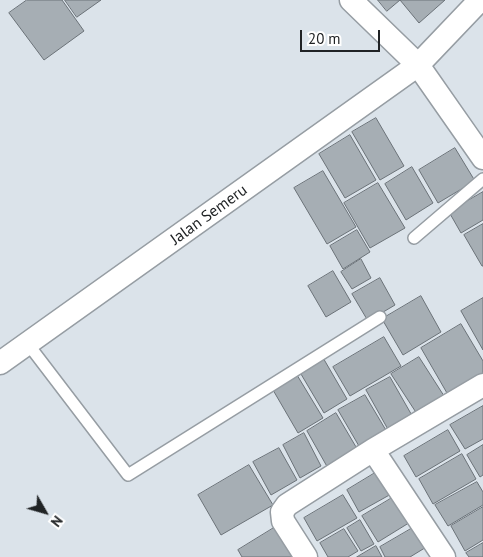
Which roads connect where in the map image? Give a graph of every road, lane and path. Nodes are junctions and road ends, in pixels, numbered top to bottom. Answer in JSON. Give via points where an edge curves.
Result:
{"nodes":[{"id":1,"x":351,"y":0,"type":"edge"},
{"id":2,"x":480,"y":0,"type":"edge"},
{"id":3,"x":418,"y":65,"type":"junction"},
{"id":4,"x":483,"y":158,"type":"edge"},
{"id":5,"x":483,"y":179,"type":"edge"},
{"id":6,"x":414,"y":238,"type":"dead end"},
{"id":7,"x":380,"y":317,"type":"dead end"},
{"id":8,"x":28,"y":344,"type":"junction"},
{"id":9,"x":0,"y":363,"type":"edge"},
{"id":10,"x":482,"y":387,"type":"edge"},
{"id":11,"x":373,"y":450,"type":"junction"},
{"id":12,"x":306,"y":557,"type":"edge"},
{"id":13,"x":444,"y":557,"type":"edge"}],
"edges":[{"from":1,"to":3,"type":"street"},
{"from":2,"to":3,"type":"street","name":"Jalan Semeru"},
{"from":3,"to":4,"type":"street"},
{"from":3,"to":8,"type":"street","name":"Jalan Semeru"},
{"from":5,"to":6,"type":"lane"},
{"from":7,"to":8,"type":"lane","via":[[128,475]]},
{"from":8,"to":9,"type":"street","name":"Jalan Semeru"},
{"from":10,"to":11,"type":"street"},
{"from":11,"to":12,"type":"street","via":[[295,498],[282,512],[283,521]]},
{"from":11,"to":13,"type":"street"}]}
